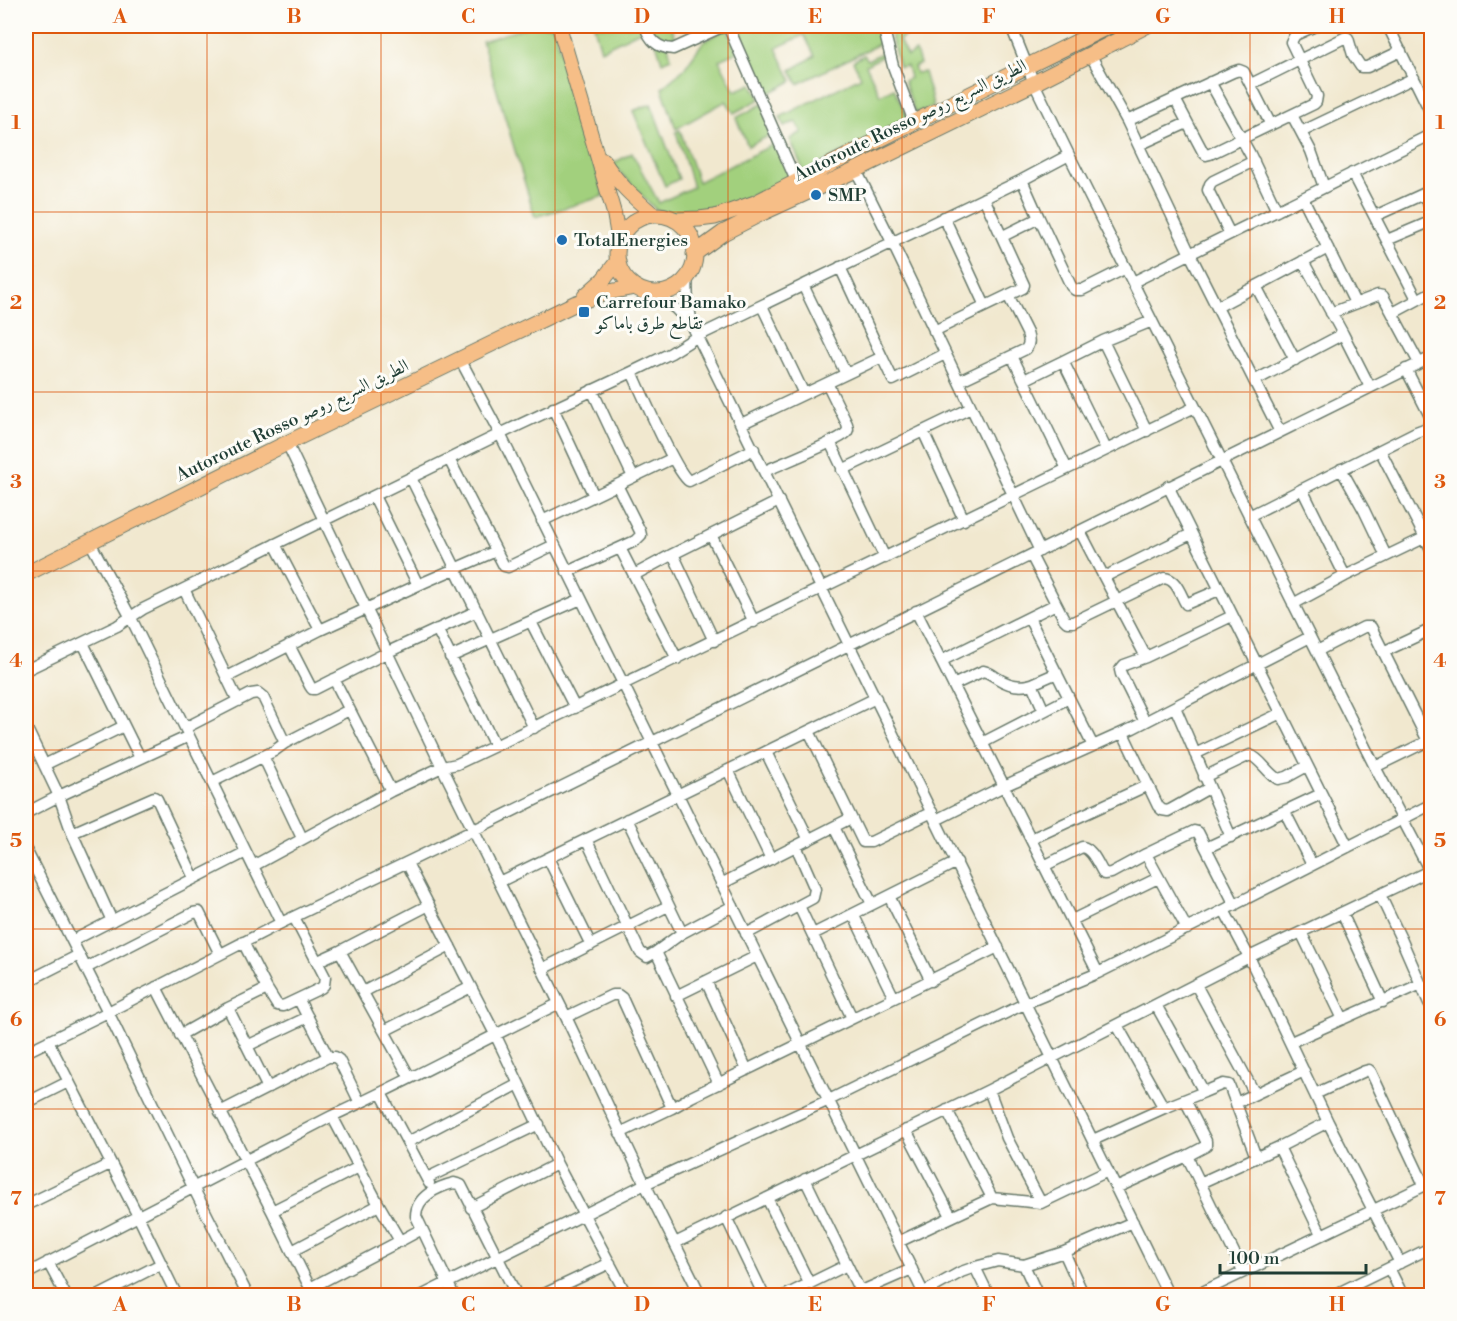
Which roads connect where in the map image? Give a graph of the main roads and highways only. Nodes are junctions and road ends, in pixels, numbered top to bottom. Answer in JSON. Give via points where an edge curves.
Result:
{"nodes":[{"id":1,"x":559,"y":26,"type":"edge"},
{"id":2,"x":1110,"y":26,"type":"edge"},
{"id":3,"x":1146,"y":26,"type":"edge"},
{"id":4,"x":596,"y":150,"type":"junction"},
{"id":5,"x":654,"y":215,"type":"junction"},
{"id":6,"x":675,"y":220,"type":"junction"},
{"id":7,"x":619,"y":242,"type":"junction"},
{"id":8,"x":694,"y":254,"type":"junction"},
{"id":9,"x":618,"y":261,"type":"junction"},
{"id":10,"x":635,"y":287,"type":"junction"},
{"id":11,"x":576,"y":303,"type":"junction"},
{"id":12,"x":26,"y":574,"type":"edge"}],
"edges":[{"from":1,"to":4,"type":"main road"},
{"from":2,"to":6,"type":"highway","name":"Autoroute Rosso الطريق السريع روصو","via":[[755,203],[699,219]]},
{"from":3,"to":8,"type":"highway","name":"Autoroute Rosso الطريق السريع روصو","via":[[760,214]]},
{"from":4,"to":5,"type":"main road","via":[[616,181]]},
{"from":4,"to":7,"type":"main road"},
{"from":5,"to":6,"type":"highway"},
{"from":5,"to":7,"type":"highway","via":[[632,223]]},
{"from":6,"to":8,"type":"highway","via":[[687,232]]},
{"from":7,"to":9,"type":"highway"},
{"from":8,"to":10,"type":"highway","via":[[688,275],[676,287],[655,292]]},
{"from":9,"to":10,"type":"highway","via":[[624,276]]},
{"from":9,"to":11,"type":"highway","name":"Autoroute Rosso الطريق السريع روصو"},
{"from":10,"to":11,"type":"highway","name":"Autoroute Rosso الطريق السريع روصو"},
{"from":11,"to":12,"type":"highway","name":"Autoroute Rosso الطريق السريع روصو"}]}
